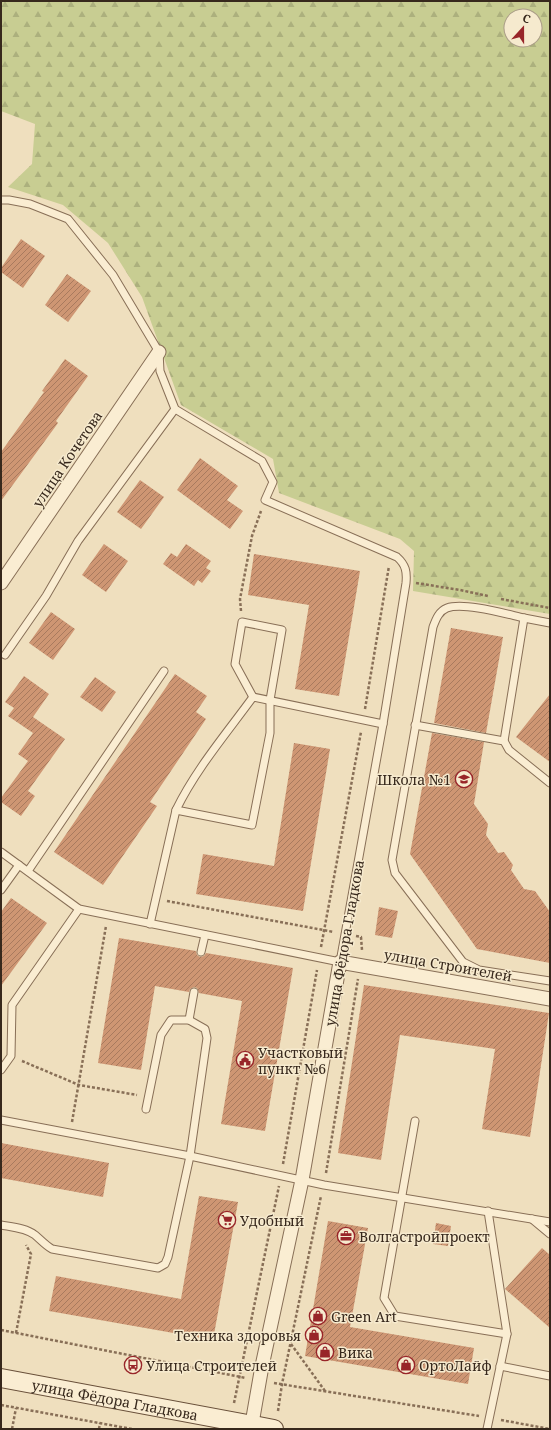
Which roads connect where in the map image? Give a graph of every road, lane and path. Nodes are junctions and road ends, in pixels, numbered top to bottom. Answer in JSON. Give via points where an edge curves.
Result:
{"nodes":[{"id":1,"x":1,"y":200,"type":"edge"},
{"id":2,"x":159,"y":352,"type":"junction"},
{"id":3,"x":175,"y":409,"type":"junction"},
{"id":4,"x":266,"y":500,"type":"junction"},
{"id":5,"x":394,"y":556,"type":"junction"},
{"id":6,"x":1,"y":583,"type":"edge"},
{"id":7,"x":406,"y":584,"type":"junction"},
{"id":8,"x":491,"y":597,"type":"dead end"},
{"id":9,"x":499,"y":598,"type":"dead end"},
{"id":10,"x":550,"y":608,"type":"edge"},
{"id":11,"x":524,"y":618,"type":"junction"},
{"id":12,"x":242,"y":622,"type":"junction"},
{"id":13,"x":550,"y":623,"type":"edge"},
{"id":14,"x":5,"y":655,"type":"dead end"},
{"id":15,"x":164,"y":671,"type":"dead end"},
{"id":16,"x":253,"y":697,"type":"junction"},
{"id":17,"x":270,"y":700,"type":"junction"},
{"id":18,"x":363,"y":720,"type":"junction"},
{"id":19,"x":383,"y":724,"type":"junction"},
{"id":20,"x":415,"y":725,"type":"junction"},
{"id":21,"x":504,"y":741,"type":"junction"},
{"id":22,"x":550,"y":783,"type":"edge"},
{"id":23,"x":176,"y":810,"type":"junction"},
{"id":24,"x":1,"y":852,"type":"edge"},
{"id":25,"x":19,"y":865,"type":"junction"},
{"id":26,"x":28,"y":871,"type":"junction"},
{"id":27,"x":1,"y":890,"type":"edge"},
{"id":28,"x":156,"y":899,"type":"junction"},
{"id":29,"x":79,"y":909,"type":"junction"},
{"id":30,"x":108,"y":915,"type":"junction"},
{"id":31,"x":150,"y":924,"type":"junction"},
{"id":32,"x":325,"y":931,"type":"junction"},
{"id":33,"x":337,"y":933,"type":"dead end"},
{"id":34,"x":204,"y":935,"type":"junction"},
{"id":35,"x":352,"y":935,"type":"dead end"},
{"id":36,"x":201,"y":952,"type":"dead end"},
{"id":37,"x":320,"y":952,"type":"dead end"},
{"id":38,"x":362,"y":952,"type":"dead end"},
{"id":39,"x":340,"y":962,"type":"junction"},
{"id":40,"x":550,"y":981,"type":"edge"},
{"id":41,"x":194,"y":992,"type":"dead end"},
{"id":42,"x":550,"y":999,"type":"edge"},
{"id":43,"x":189,"y":1020,"type":"junction"},
{"id":44,"x":11,"y":1056,"type":"junction"},
{"id":45,"x":1,"y":1070,"type":"edge"},
{"id":46,"x":79,"y":1085,"type":"junction"},
{"id":47,"x":149,"y":1098,"type":"junction"},
{"id":48,"x":146,"y":1109,"type":"dead end"},
{"id":49,"x":1,"y":1120,"type":"edge"},
{"id":50,"x":415,"y":1121,"type":"dead end"},
{"id":51,"x":70,"y":1133,"type":"junction"},
{"id":52,"x":190,"y":1156,"type":"junction"},
{"id":53,"x":302,"y":1180,"type":"junction"},
{"id":54,"x":402,"y":1197,"type":"junction"},
{"id":55,"x":488,"y":1211,"type":"junction"},
{"id":56,"x":532,"y":1219,"type":"junction"},
{"id":57,"x":550,"y":1222,"type":"edge"},
{"id":58,"x":1,"y":1225,"type":"edge"},
{"id":59,"x":26,"y":1230,"type":"junction"},
{"id":60,"x":550,"y":1234,"type":"edge"},
{"id":61,"x":1,"y":1330,"type":"edge"},
{"id":62,"x":16,"y":1333,"type":"junction"},
{"id":63,"x":507,"y":1334,"type":"junction"},
{"id":64,"x":290,"y":1344,"type":"dead end"},
{"id":65,"x":500,"y":1366,"type":"junction"},
{"id":66,"x":550,"y":1376,"type":"edge"},
{"id":67,"x":1,"y":1378,"type":"edge"},
{"id":68,"x":259,"y":1380,"type":"junction"},
{"id":69,"x":282,"y":1384,"type":"junction"},
{"id":70,"x":325,"y":1391,"type":"junction"},
{"id":71,"x":1,"y":1405,"type":"edge"},
{"id":72,"x":16,"y":1408,"type":"junction"},
{"id":73,"x":278,"y":1411,"type":"dead end"},
{"id":74,"x":489,"y":1418,"type":"junction"},
{"id":75,"x":100,"y":1423,"type":"junction"},
{"id":76,"x":252,"y":1427,"type":"edge"},
{"id":77,"x":12,"y":1429,"type":"edge"},
{"id":78,"x":99,"y":1429,"type":"edge"},
{"id":79,"x":132,"y":1429,"type":"edge"},
{"id":80,"x":274,"y":1429,"type":"edge"},
{"id":81,"x":486,"y":1429,"type":"edge"},
{"id":82,"x":550,"y":1429,"type":"edge"}],
"edges":[{"from":1,"to":2,"type":"lane","via":[[30,204],[68,220],[113,275]]},
{"from":2,"to":3,"type":"lane","via":[[160,371]]},
{"from":2,"to":6,"type":"street","name":"улица Кочетова"},
{"from":3,"to":4,"type":"lane","via":[[262,461],[273,482]]},
{"from":3,"to":14,"type":"lane","via":[[78,541],[46,596]]},
{"from":4,"to":5,"type":"lane"},
{"from":4,"to":12,"type":"path","via":[[252,536],[240,599]]},
{"from":5,"to":7,"type":"lane","name":"улица Фёдора Гладкова","via":[[403,562],[407,571]]},
{"from":5,"to":18,"type":"path"},
{"from":7,"to":8,"type":"path","via":[[410,582]]},
{"from":7,"to":19,"type":"lane","name":"улица Фёдора Гладкова"},
{"from":9,"to":10,"type":"path"},
{"from":11,"to":13,"type":"lane"},
{"from":11,"to":20,"type":"lane","via":[[468,607],[447,608],[440,613],[432,627]]},
{"from":11,"to":21,"type":"lane"},
{"from":12,"to":16,"type":"lane","via":[[235,664]]},
{"from":12,"to":17,"type":"lane","via":[[282,630]]},
{"from":15,"to":26,"type":"lane"},
{"from":16,"to":17,"type":"lane"},
{"from":16,"to":23,"type":"lane","via":[[201,767]]},
{"from":17,"to":18,"type":"lane"},
{"from":17,"to":23,"type":"lane","via":[[270,733],[252,825]]},
{"from":18,"to":19,"type":"lane"},
{"from":18,"to":32,"type":"path"},
{"from":19,"to":39,"type":"lane","name":"улица Фёдора Гладкова"},
{"from":20,"to":21,"type":"lane"},
{"from":20,"to":40,"type":"lane","via":[[392,860],[395,873],[463,962],[479,970]]},
{"from":21,"to":22,"type":"lane","via":[[509,750]]},
{"from":23,"to":28,"type":"lane"},
{"from":24,"to":25,"type":"lane"},
{"from":25,"to":26,"type":"lane"},
{"from":25,"to":27,"type":"lane"},
{"from":26,"to":29,"type":"lane"},
{"from":28,"to":31,"type":"lane"},
{"from":28,"to":32,"type":"path"},
{"from":29,"to":30,"type":"lane"},
{"from":29,"to":44,"type":"lane","via":[[12,1005]]},
{"from":30,"to":31,"type":"lane"},
{"from":30,"to":46,"type":"path"},
{"from":31,"to":34,"type":"lane"},
{"from":32,"to":33,"type":"path"},
{"from":32,"to":37,"type":"path"},
{"from":34,"to":36,"type":"lane"},
{"from":34,"to":39,"type":"lane"},
{"from":35,"to":38,"type":"path","via":[[362,937]]},
{"from":39,"to":42,"type":"street","name":"улица Строителей"},
{"from":39,"to":53,"type":"street","name":"улица Фёдора Гладкова"},
{"from":41,"to":43,"type":"lane"},
{"from":43,"to":47,"type":"lane","via":[[171,1020],[161,1035]]},
{"from":43,"to":52,"type":"lane","via":[[204,1029],[208,1038]]},
{"from":44,"to":45,"type":"lane"},
{"from":44,"to":46,"type":"path"},
{"from":46,"to":47,"type":"path"},
{"from":46,"to":51,"type":"path"},
{"from":47,"to":48,"type":"lane"},
{"from":49,"to":51,"type":"lane"},
{"from":50,"to":54,"type":"lane"},
{"from":51,"to":52,"type":"lane"},
{"from":52,"to":53,"type":"lane"},
{"from":52,"to":59,"type":"lane","via":[[168,1257],[165,1264],[158,1268],[52,1249]]},
{"from":53,"to":54,"type":"lane"},
{"from":53,"to":68,"type":"street","name":"улица Фёдора Гладкова"},
{"from":54,"to":55,"type":"lane"},
{"from":54,"to":63,"type":"lane","via":[[384,1298],[395,1316]]},
{"from":55,"to":56,"type":"lane"},
{"from":55,"to":63,"type":"lane"},
{"from":56,"to":57,"type":"lane"},
{"from":56,"to":60,"type":"lane"},
{"from":58,"to":59,"type":"lane"},
{"from":59,"to":62,"type":"path","via":[[26,1243],[31,1254]]},
{"from":61,"to":62,"type":"path"},
{"from":62,"to":68,"type":"path"},
{"from":63,"to":65,"type":"lane"},
{"from":64,"to":70,"type":"path"},
{"from":65,"to":66,"type":"lane"},
{"from":65,"to":74,"type":"lane"},
{"from":67,"to":76,"type":"street","name":"улица Фёдора Гладкова"},
{"from":68,"to":69,"type":"path"},
{"from":68,"to":76,"type":"street","name":"улица Фёдора Гладкова"},
{"from":69,"to":70,"type":"path"},
{"from":69,"to":73,"type":"path"},
{"from":70,"to":74,"type":"path"},
{"from":71,"to":72,"type":"path"},
{"from":72,"to":75,"type":"path"},
{"from":72,"to":77,"type":"path"},
{"from":74,"to":81,"type":"lane"},
{"from":74,"to":82,"type":"path"},
{"from":75,"to":78,"type":"path"},
{"from":75,"to":79,"type":"path"},
{"from":76,"to":80,"type":"street","name":"улица Фёдора Гладкова"}]}
